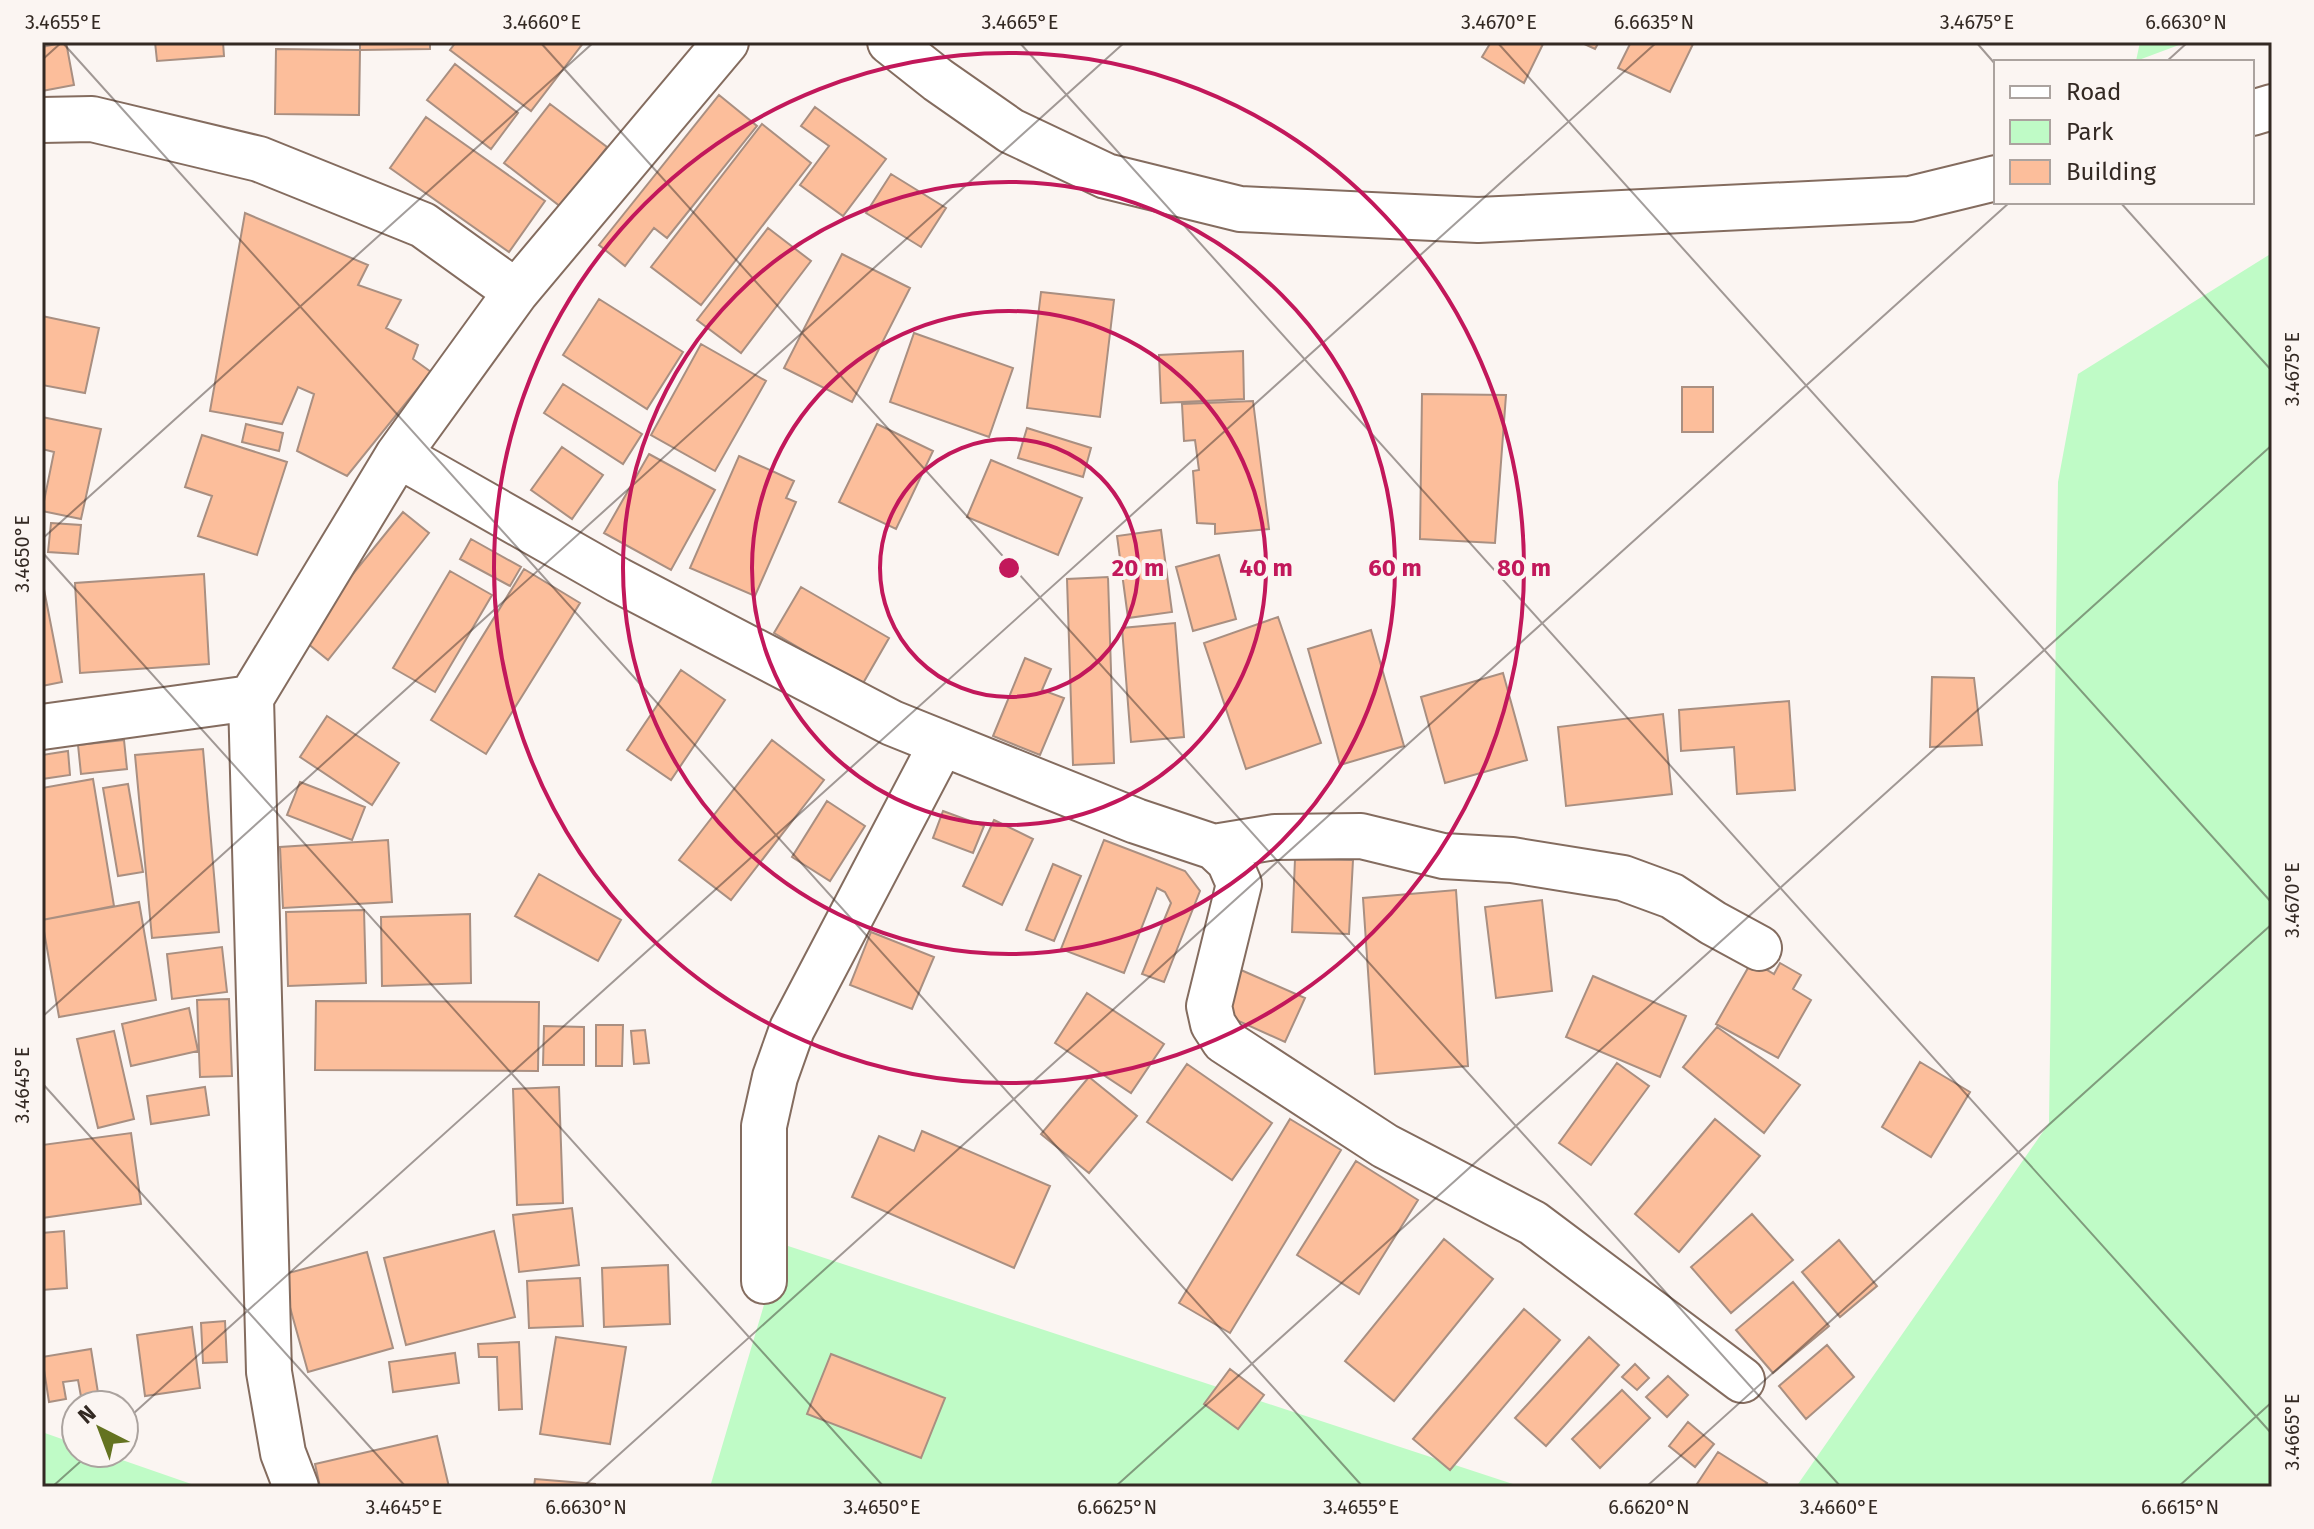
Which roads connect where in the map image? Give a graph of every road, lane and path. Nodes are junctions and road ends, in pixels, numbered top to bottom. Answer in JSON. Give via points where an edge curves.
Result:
{"nodes":[{"id":1,"x":726,"y":42,"type":"edge"},
{"id":2,"x":890,"y":42,"type":"edge"},
{"id":3,"x":42,"y":120,"type":"edge"},
{"id":4,"x":1994,"y":178,"type":"edge"},
{"id":5,"x":516,"y":292,"type":"junction"},
{"id":6,"x":398,"y":455,"type":"junction"},
{"id":7,"x":251,"y":698,"type":"junction"},
{"id":8,"x":42,"y":727,"type":"edge"},
{"id":9,"x":942,"y":743,"type":"junction"},
{"id":10,"x":1214,"y":847,"type":"junction"},
{"id":11,"x":1759,"y":948,"type":"dead end"},
{"id":12,"x":764,"y":1281,"type":"dead end"},
{"id":13,"x":1742,"y":1380,"type":"dead end"},
{"id":14,"x":296,"y":1487,"type":"edge"}],
"edges":[{"from":1,"to":5,"type":"street"},
{"from":2,"to":4,"type":"street","via":[[1011,131],[1106,176],[1240,209],[1493,220],[1910,199]]},
{"from":3,"to":5,"type":"street","via":[[92,119],[259,159],[423,225]]},
{"from":5,"to":6,"type":"street"},
{"from":6,"to":7,"type":"street"},
{"from":6,"to":9,"type":"street","via":[[618,580],[892,723]]},
{"from":7,"to":8,"type":"street"},
{"from":7,"to":14,"type":"street","via":[[269,1372],[283,1453]]},
{"from":9,"to":10,"type":"street"},
{"from":9,"to":12,"type":"street","via":[[792,1029],[775,1077],[764,1126]]},
{"from":10,"to":11,"type":"street","via":[[1275,837],[1361,836],[1443,856],[1512,860],[1623,878],[1672,896]]},
{"from":10,"to":13,"type":"street","via":[[1229,861],[1239,884],[1209,1006],[1224,1041],[1385,1146],[1533,1223]]}]}
